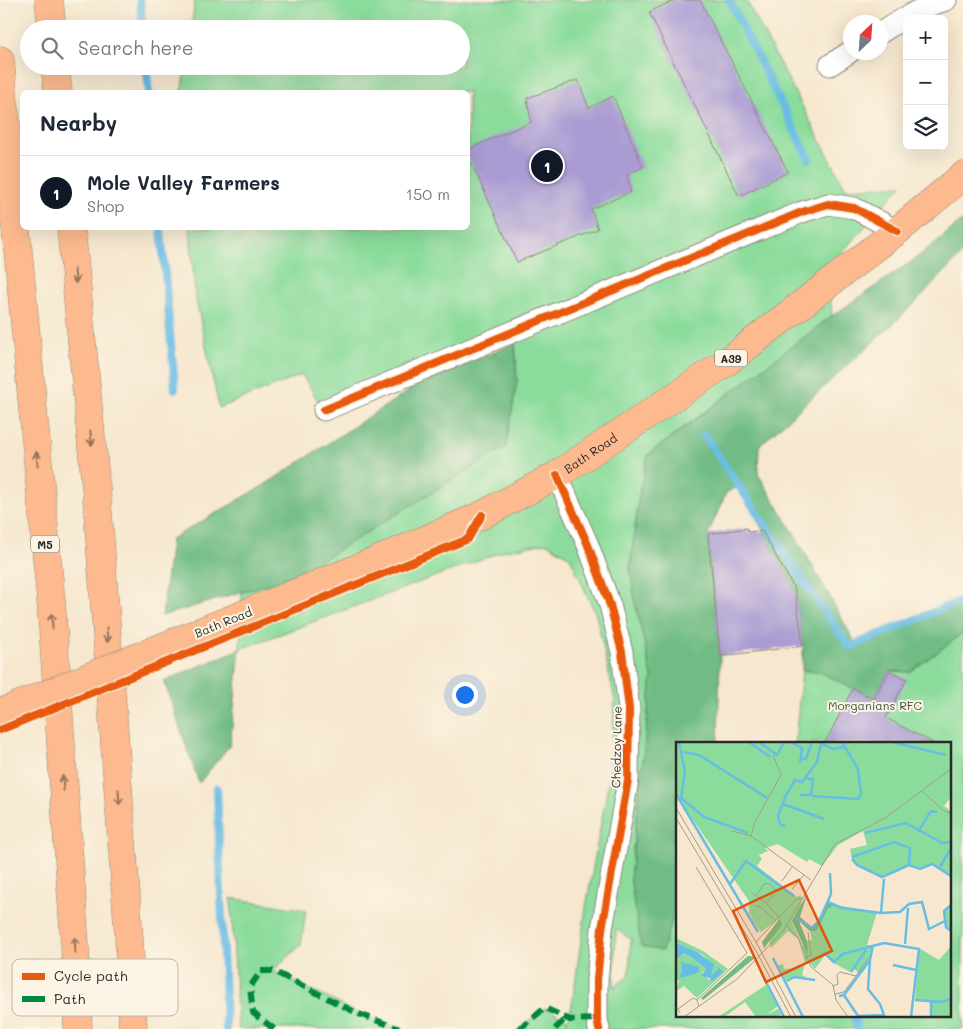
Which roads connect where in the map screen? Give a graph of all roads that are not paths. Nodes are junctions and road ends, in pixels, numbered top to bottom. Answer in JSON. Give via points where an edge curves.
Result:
{"nodes":[{"id":1,"x":49,"y":0,"type":"edge"},
{"id":2,"x":946,"y":0,"type":"edge"},
{"id":3,"x":51,"y":20,"type":"edge"},
{"id":4,"x":888,"y":28,"type":"edge"},
{"id":5,"x":843,"y":57,"type":"edge"},
{"id":6,"x":0,"y":60,"type":"edge"},
{"id":7,"x":830,"y":65,"type":"dead end"},
{"id":8,"x":57,"y":75,"type":"edge"},
{"id":9,"x":58,"y":90,"type":"edge"},
{"id":10,"x":963,"y":176,"type":"edge"},
{"id":11,"x":71,"y":230,"type":"edge"},
{"id":12,"x":897,"y":231,"type":"junction"},
{"id":13,"x":324,"y":410,"type":"dead end"},
{"id":14,"x":556,"y":475,"type":"junction"},
{"id":15,"x":0,"y":713,"type":"edge"},
{"id":16,"x":75,"y":959,"type":"edge"},
{"id":17,"x":130,"y":959,"type":"edge"},
{"id":18,"x":77,"y":1016,"type":"edge"},
{"id":19,"x":132,"y":1016,"type":"edge"},
{"id":20,"x":78,"y":1029,"type":"edge"},
{"id":21,"x":133,"y":1029,"type":"edge"},
{"id":22,"x":599,"y":1029,"type":"edge"}],
"edges":[{"from":1,"to":3,"type":"main road"},
{"from":2,"to":4,"type":"street","via":[[908,15]]},
{"from":5,"to":7,"type":"street"},
{"from":16,"to":6,"type":"main road","number":"M5","one_way":true,"via":[[50,601]]},
{"from":8,"to":9,"type":"main road"},
{"from":10,"to":12,"type":"main road","name":"Bath Road","number":"A39"},
{"from":11,"to":17,"type":"main road","one_way":true,"via":[[96,499]]},
{"from":12,"to":13,"type":"street","via":[[854,208],[828,204],[802,212]]},
{"from":12,"to":14,"type":"main road","name":"Bath Road","number":"A39","via":[[724,364]]},
{"from":14,"to":15,"type":"main road","name":"Bath Road","number":"A39","bridge":true,"via":[[482,515],[383,558]]},
{"from":14,"to":22,"type":"street","name":"Chedzoy Lane","via":[[588,545],[610,605],[622,652],[629,709],[628,780],[602,929],[597,980]]},
{"from":20,"to":18,"type":"main road","number":"M5","one_way":true},
{"from":19,"to":21,"type":"main road","one_way":true}]}
